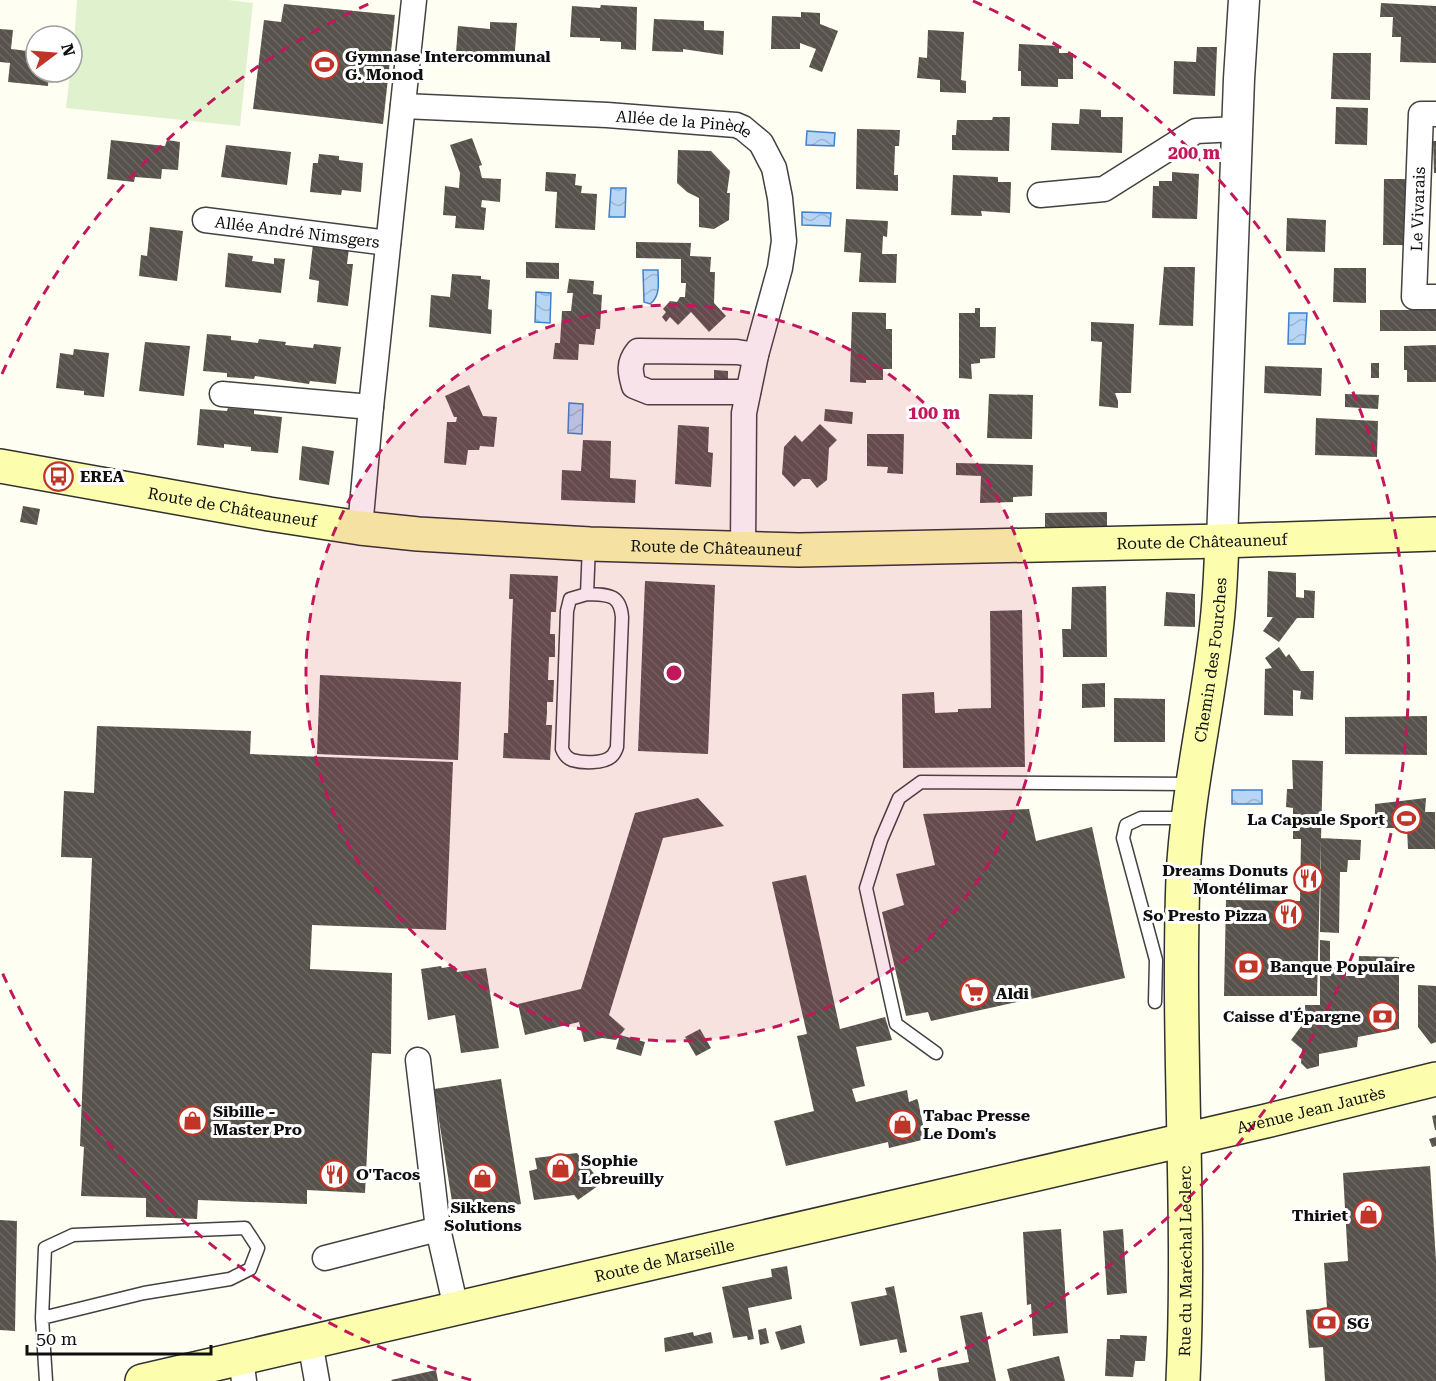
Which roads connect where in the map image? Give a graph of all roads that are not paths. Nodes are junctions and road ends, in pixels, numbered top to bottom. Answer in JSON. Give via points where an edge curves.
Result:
{"nodes":[{"id":1,"x":414,"y":0,"type":"edge"},
{"id":2,"x":1241,"y":2,"type":"edge"},
{"id":3,"x":403,"y":106,"type":"junction"},
{"id":4,"x":1436,"y":114,"type":"edge"},
{"id":5,"x":1237,"y":129,"type":"junction"},
{"id":6,"x":1040,"y":195,"type":"dead end"},
{"id":7,"x":205,"y":220,"type":"dead end"},
{"id":8,"x":388,"y":243,"type":"junction"},
{"id":9,"x":1436,"y":297,"type":"edge"},
{"id":10,"x":756,"y":355,"type":"junction"},
{"id":11,"x":748,"y":392,"type":"junction"},
{"id":12,"x":222,"y":394,"type":"dead end"},
{"id":13,"x":371,"y":407,"type":"junction"},
{"id":14,"x":0,"y":466,"type":"edge"},
{"id":15,"x":360,"y":528,"type":"junction"},
{"id":16,"x":1436,"y":534,"type":"edge"},
{"id":17,"x":1222,"y":541,"type":"junction"},
{"id":18,"x":590,"y":544,"type":"junction"},
{"id":19,"x":743,"y":548,"type":"junction"},
{"id":20,"x":587,"y":594,"type":"junction"},
{"id":21,"x":1194,"y":784,"type":"junction"},
{"id":22,"x":1189,"y":818,"type":"junction"},
{"id":23,"x":1155,"y":1002,"type":"dead end"},
{"id":24,"x":936,"y":1053,"type":"dead end"},
{"id":25,"x":418,"y":1060,"type":"dead end"},
{"id":26,"x":1436,"y":1079,"type":"edge"},
{"id":27,"x":1184,"y":1140,"type":"junction"},
{"id":28,"x":438,"y":1229,"type":"junction"},
{"id":29,"x":325,"y":1258,"type":"dead end"},
{"id":30,"x":456,"y":1308,"type":"junction"},
{"id":31,"x":42,"y":1318,"type":"junction"},
{"id":32,"x":310,"y":1342,"type":"junction"},
{"id":33,"x":242,"y":1370,"type":"edge"},
{"id":34,"x":46,"y":1381,"type":"edge"},
{"id":35,"x":142,"y":1381,"type":"edge"},
{"id":36,"x":317,"y":1381,"type":"edge"},
{"id":37,"x":1183,"y":1381,"type":"edge"}],
"edges":[{"from":1,"to":3,"type":"street","name":"Allée André Nimsgers"},
{"from":2,"to":5,"type":"street","name":"Chemin des Fourches"},
{"from":3,"to":8,"type":"street","name":"Allée André Nimsgers"},
{"from":3,"to":10,"type":"street","name":"Allée de la Pinède","via":[[607,115],[736,124],[743,128],[761,143],[768,155],[777,181],[783,221],[780,268]]},
{"from":4,"to":9,"type":"street","name":"Le Vivarais","via":[[1421,114],[1414,297]]},
{"from":5,"to":6,"type":"street","via":[[1196,130],[1104,189]]},
{"from":5,"to":17,"type":"street","name":"Chemin des Fourches"},
{"from":7,"to":8,"type":"street","name":"Allée André Nimsgers"},
{"from":8,"to":13,"type":"street","name":"Allée André Nimsgers"},
{"from":10,"to":11,"type":"street","name":"Allée de la Pinède"},
{"from":10,"to":11,"type":"street","via":[[638,351],[629,372],[634,386],[649,392]]},
{"from":11,"to":19,"type":"street","name":"Allée de la Pinède","via":[[744,413]]},
{"from":12,"to":13,"type":"street"},
{"from":13,"to":15,"type":"street","name":"Allée André Nimsgers"},
{"from":14,"to":15,"type":"main road","name":"Route de Châteauneuf"},
{"from":15,"to":18,"type":"main road","name":"Route de Châteauneuf"},
{"from":16,"to":17,"type":"main road","name":"Route de Châteauneuf"},
{"from":17,"to":19,"type":"main road","name":"Route de Châteauneuf"},
{"from":17,"to":21,"type":"main road","name":"Chemin des Fourches","via":[[1217,622]]},
{"from":18,"to":19,"type":"main road","name":"Route de Châteauneuf"},
{"from":18,"to":20,"type":"lane"},
{"from":20,"to":20,"type":"lane","via":[[570,599],[567,610],[562,749],[571,760],[588,762],[612,756],[617,747],[622,617],[616,600],[608,595]]},
{"from":21,"to":22,"type":"main road","name":"Chemin des Fourches"},
{"from":21,"to":24,"type":"lane","via":[[921,782],[899,798],[866,888],[896,1024]]},
{"from":22,"to":23,"type":"lane","via":[[1141,818],[1126,825],[1123,838],[1156,960]]},
{"from":22,"to":27,"type":"main road","name":"Chemin des Fourches","via":[[1181,996]]},
{"from":25,"to":28,"type":"street"},
{"from":26,"to":27,"type":"main road","name":"Avenue Jean Jaurès"},
{"from":27,"to":30,"type":"main road","name":"Route de Marseille"},
{"from":27,"to":37,"type":"main road","name":"Rue du Maréchal Leclerc"},
{"from":28,"to":29,"type":"street"},
{"from":28,"to":30,"type":"street"},
{"from":30,"to":32,"type":"main road","name":"Route de Marseille"},
{"from":31,"to":31,"type":"lane","via":[[45,1248],[73,1235],[245,1228],[258,1248],[250,1269],[230,1279],[144,1293]]},
{"from":31,"to":34,"type":"lane"},
{"from":32,"to":33,"type":"main road","name":"Route de Marseille"},
{"from":32,"to":36,"type":"street"},
{"from":33,"to":35,"type":"main road","name":"Route de Marseille"}]}
